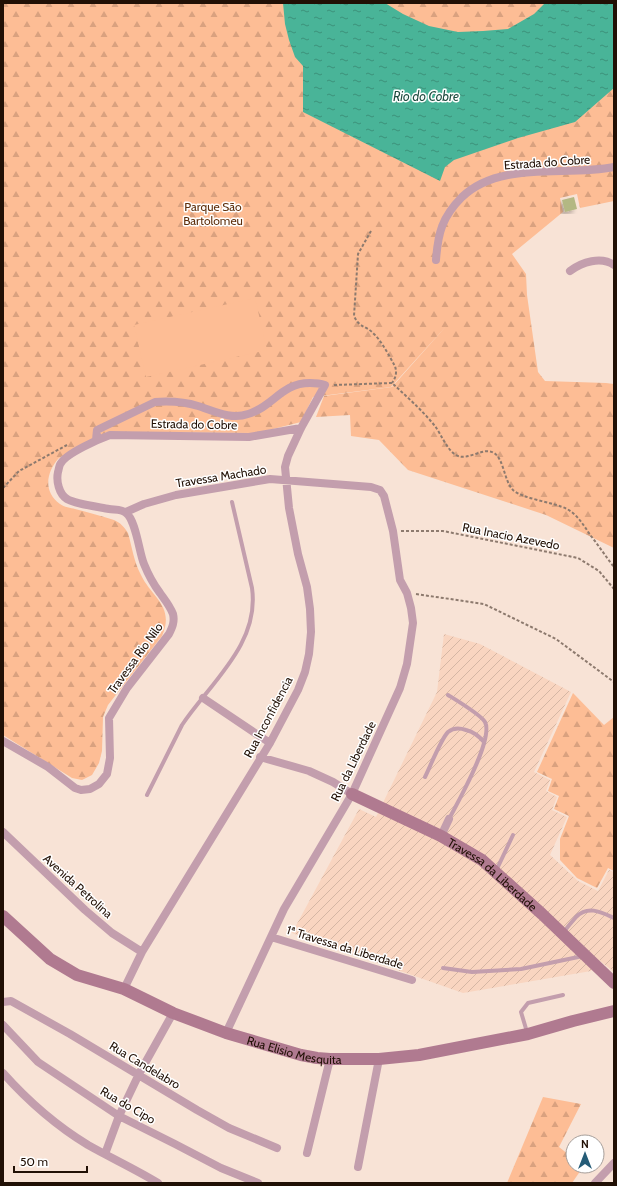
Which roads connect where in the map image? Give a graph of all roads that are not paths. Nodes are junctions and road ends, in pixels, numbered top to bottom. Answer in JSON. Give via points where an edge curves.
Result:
{"nodes":[{"id":1,"x":614,"y":167,"type":"edge"},
{"id":2,"x":436,"y":260,"type":"dead end"},
{"id":3,"x":614,"y":265,"type":"edge"},
{"id":4,"x":570,"y":271,"type":"dead end"},
{"id":5,"x":325,"y":385,"type":"joint"},
{"id":6,"x":302,"y":428,"type":"junction"},
{"id":7,"x":96,"y":440,"type":"junction"},
{"id":8,"x":286,"y":480,"type":"junction"},
{"id":9,"x":371,"y":487,"type":"joint"},
{"id":10,"x":232,"y":502,"type":"dead end"},
{"id":11,"x":126,"y":512,"type":"junction"},
{"id":12,"x":448,"y":695,"type":"dead end"},
{"id":13,"x":203,"y":698,"type":"junction"},
{"id":14,"x":3,"y":741,"type":"edge"},
{"id":15,"x":484,"y":742,"type":"junction"},
{"id":16,"x":270,"y":743,"type":"junction"},
{"id":17,"x":260,"y":757,"type":"junction"},
{"id":18,"x":425,"y":777,"type":"dead end"},
{"id":19,"x":352,"y":794,"type":"junction"},
{"id":20,"x":147,"y":795,"type":"dead end"},
{"id":21,"x":449,"y":819,"type":"joint"},
{"id":22,"x":3,"y":832,"type":"edge"},
{"id":23,"x":513,"y":835,"type":"dead end"},
{"id":24,"x":441,"y":836,"type":"junction"},
{"id":25,"x":496,"y":871,"type":"junction"},
{"id":26,"x":3,"y":916,"type":"edge"},
{"id":27,"x":614,"y":918,"type":"edge"},
{"id":28,"x":563,"y":934,"type":"junction"},
{"id":29,"x":271,"y":937,"type":"junction"},
{"id":30,"x":142,"y":952,"type":"junction"},
{"id":31,"x":585,"y":955,"type":"junction"},
{"id":32,"x":443,"y":968,"type":"dead end"},
{"id":33,"x":412,"y":980,"type":"dead end"},
{"id":34,"x":614,"y":983,"type":"edge"},
{"id":35,"x":124,"y":990,"type":"junction"},
{"id":36,"x":563,"y":995,"type":"dead end"},
{"id":37,"x":3,"y":1002,"type":"edge"},
{"id":38,"x":614,"y":1011,"type":"edge"},
{"id":39,"x":173,"y":1013,"type":"junction"},
{"id":40,"x":3,"y":1025,"type":"edge"},
{"id":41,"x":226,"y":1033,"type":"junction"},
{"id":42,"x":528,"y":1034,"type":"junction"},
{"id":43,"x":330,"y":1059,"type":"junction"},
{"id":44,"x":378,"y":1059,"type":"junction"},
{"id":45,"x":3,"y":1073,"type":"edge"},
{"id":46,"x":138,"y":1074,"type":"junction"},
{"id":47,"x":119,"y":1116,"type":"junction"},
{"id":48,"x":277,"y":1148,"type":"dead end"},
{"id":49,"x":307,"y":1153,"type":"dead end"},
{"id":50,"x":105,"y":1154,"type":"junction"},
{"id":51,"x":614,"y":1163,"type":"edge"},
{"id":52,"x":358,"y":1167,"type":"dead end"},
{"id":53,"x":158,"y":1183,"type":"edge"},
{"id":54,"x":258,"y":1183,"type":"edge"},
{"id":55,"x":594,"y":1183,"type":"edge"}],
"edges":[{"from":1,"to":2,"type":"street","name":"Estrada do Cobre","via":[[600,170],[522,173],[490,179],[477,185],[456,203],[448,214],[438,240]]},
{"from":3,"to":4,"type":"street","via":[[610,262],[597,261],[581,264]]},
{"from":5,"to":6,"type":"street","name":"Rua Inconfidencia"},
{"from":5,"to":7,"type":"street","name":"Estrada do Cobre","via":[[297,384],[283,391],[262,408],[237,416],[196,406],[155,402],[97,430]]},
{"from":6,"to":7,"type":"street","name":"Estrada do Cobre","via":[[250,437],[110,435]]},
{"from":6,"to":8,"type":"street","name":"Rua Inconfidencia","via":[[288,456]]},
{"from":7,"to":11,"type":"street","via":[[60,463],[57,474],[61,494],[74,501]]},
{"from":8,"to":9,"type":"street","name":"Travessa Machado"},
{"from":8,"to":11,"type":"street","name":"Travessa Machado","via":[[253,481],[176,495]]},
{"from":8,"to":16,"type":"street","name":"Rua Inconfidencia","via":[[298,554],[307,586],[311,632],[305,672]]},
{"from":9,"to":19,"type":"street","name":"Rua da Liberdade","via":[[380,490],[384,496],[393,531],[400,580],[412,608],[413,623],[407,664],[400,688]]},
{"from":10,"to":13,"type":"lane","via":[[254,599],[250,624],[236,653]]},
{"from":11,"to":14,"type":"street","name":"Travessa Rio Nilo","via":[[134,526],[145,565],[172,611],[173,625],[169,634],[126,688],[109,718],[110,758],[106,774],[99,784],[81,790]]},
{"from":12,"to":15,"type":"lane","via":[[485,722],[487,728]]},
{"from":13,"to":16,"type":"street"},
{"from":13,"to":20,"type":"lane","via":[[182,725]]},
{"from":15,"to":18,"type":"lane","via":[[472,732],[463,729],[456,728],[449,732]]},
{"from":15,"to":21,"type":"lane","via":[[474,771]]},
{"from":16,"to":17,"type":"street","name":"Rua Inconfidencia"},
{"from":17,"to":19,"type":"street","via":[[309,770]]},
{"from":17,"to":30,"type":"street","name":"Rua Inconfidencia"},
{"from":19,"to":24,"type":"street","name":"Travessa da Liberdade"},
{"from":19,"to":29,"type":"street","name":"Rua da Liberdade","via":[[284,909]]},
{"from":21,"to":24,"type":"street"},
{"from":22,"to":30,"type":"street","name":"Avenida Petrolina","via":[[85,910],[112,933]]},
{"from":23,"to":25,"type":"lane"},
{"from":24,"to":25,"type":"street","name":"Travessa da Liberdade","via":[[472,853]]},
{"from":25,"to":28,"type":"street","name":"Travessa da Liberdade"},
{"from":26,"to":35,"type":"street","name":"Rua Elisio Mesquita","via":[[50,959],[64,968],[77,975]]},
{"from":27,"to":28,"type":"lane","via":[[598,911],[584,911],[568,925]]},
{"from":28,"to":31,"type":"street","name":"Travessa da Liberdade"},
{"from":29,"to":33,"type":"street","name":"1ª Travessa da Liberdade"},
{"from":29,"to":41,"type":"street","name":"Rua da Liberdade"},
{"from":30,"to":35,"type":"street","name":"Rua Inconfidencia"},
{"from":31,"to":32,"type":"lane","via":[[521,969],[472,972]]},
{"from":31,"to":34,"type":"street","name":"Travessa da Liberdade"},
{"from":35,"to":39,"type":"street","name":"Rua Elisio Mesquita"},
{"from":36,"to":42,"type":"lane","via":[[528,1003],[521,1012]]},
{"from":37,"to":46,"type":"street","name":"Rua Candelabro","via":[[11,1001]]},
{"from":38,"to":42,"type":"street","name":"Rua Elisio Mesquita"},
{"from":39,"to":41,"type":"street","name":"Rua Elisio Mesquita"},
{"from":39,"to":46,"type":"street"},
{"from":40,"to":47,"type":"street","name":"Rua do Cipo","via":[[38,1062]]},
{"from":41,"to":43,"type":"street","name":"Rua Elisio Mesquita","via":[[300,1055]]},
{"from":42,"to":44,"type":"street","name":"Rua Elisio Mesquita","via":[[419,1055]]},
{"from":43,"to":44,"type":"street","name":"Rua Elisio Mesquita"},
{"from":43,"to":49,"type":"street"},
{"from":44,"to":52,"type":"street"},
{"from":45,"to":50,"type":"street","via":[[27,1100],[47,1117]]},
{"from":46,"to":47,"type":"street"},
{"from":46,"to":48,"type":"street","name":"Rua Candelabro","via":[[229,1128]]},
{"from":47,"to":50,"type":"street"},
{"from":47,"to":54,"type":"street","name":"Rua do Cipo","via":[[221,1168]]},
{"from":50,"to":53,"type":"street"},
{"from":51,"to":55,"type":"street"}]}
